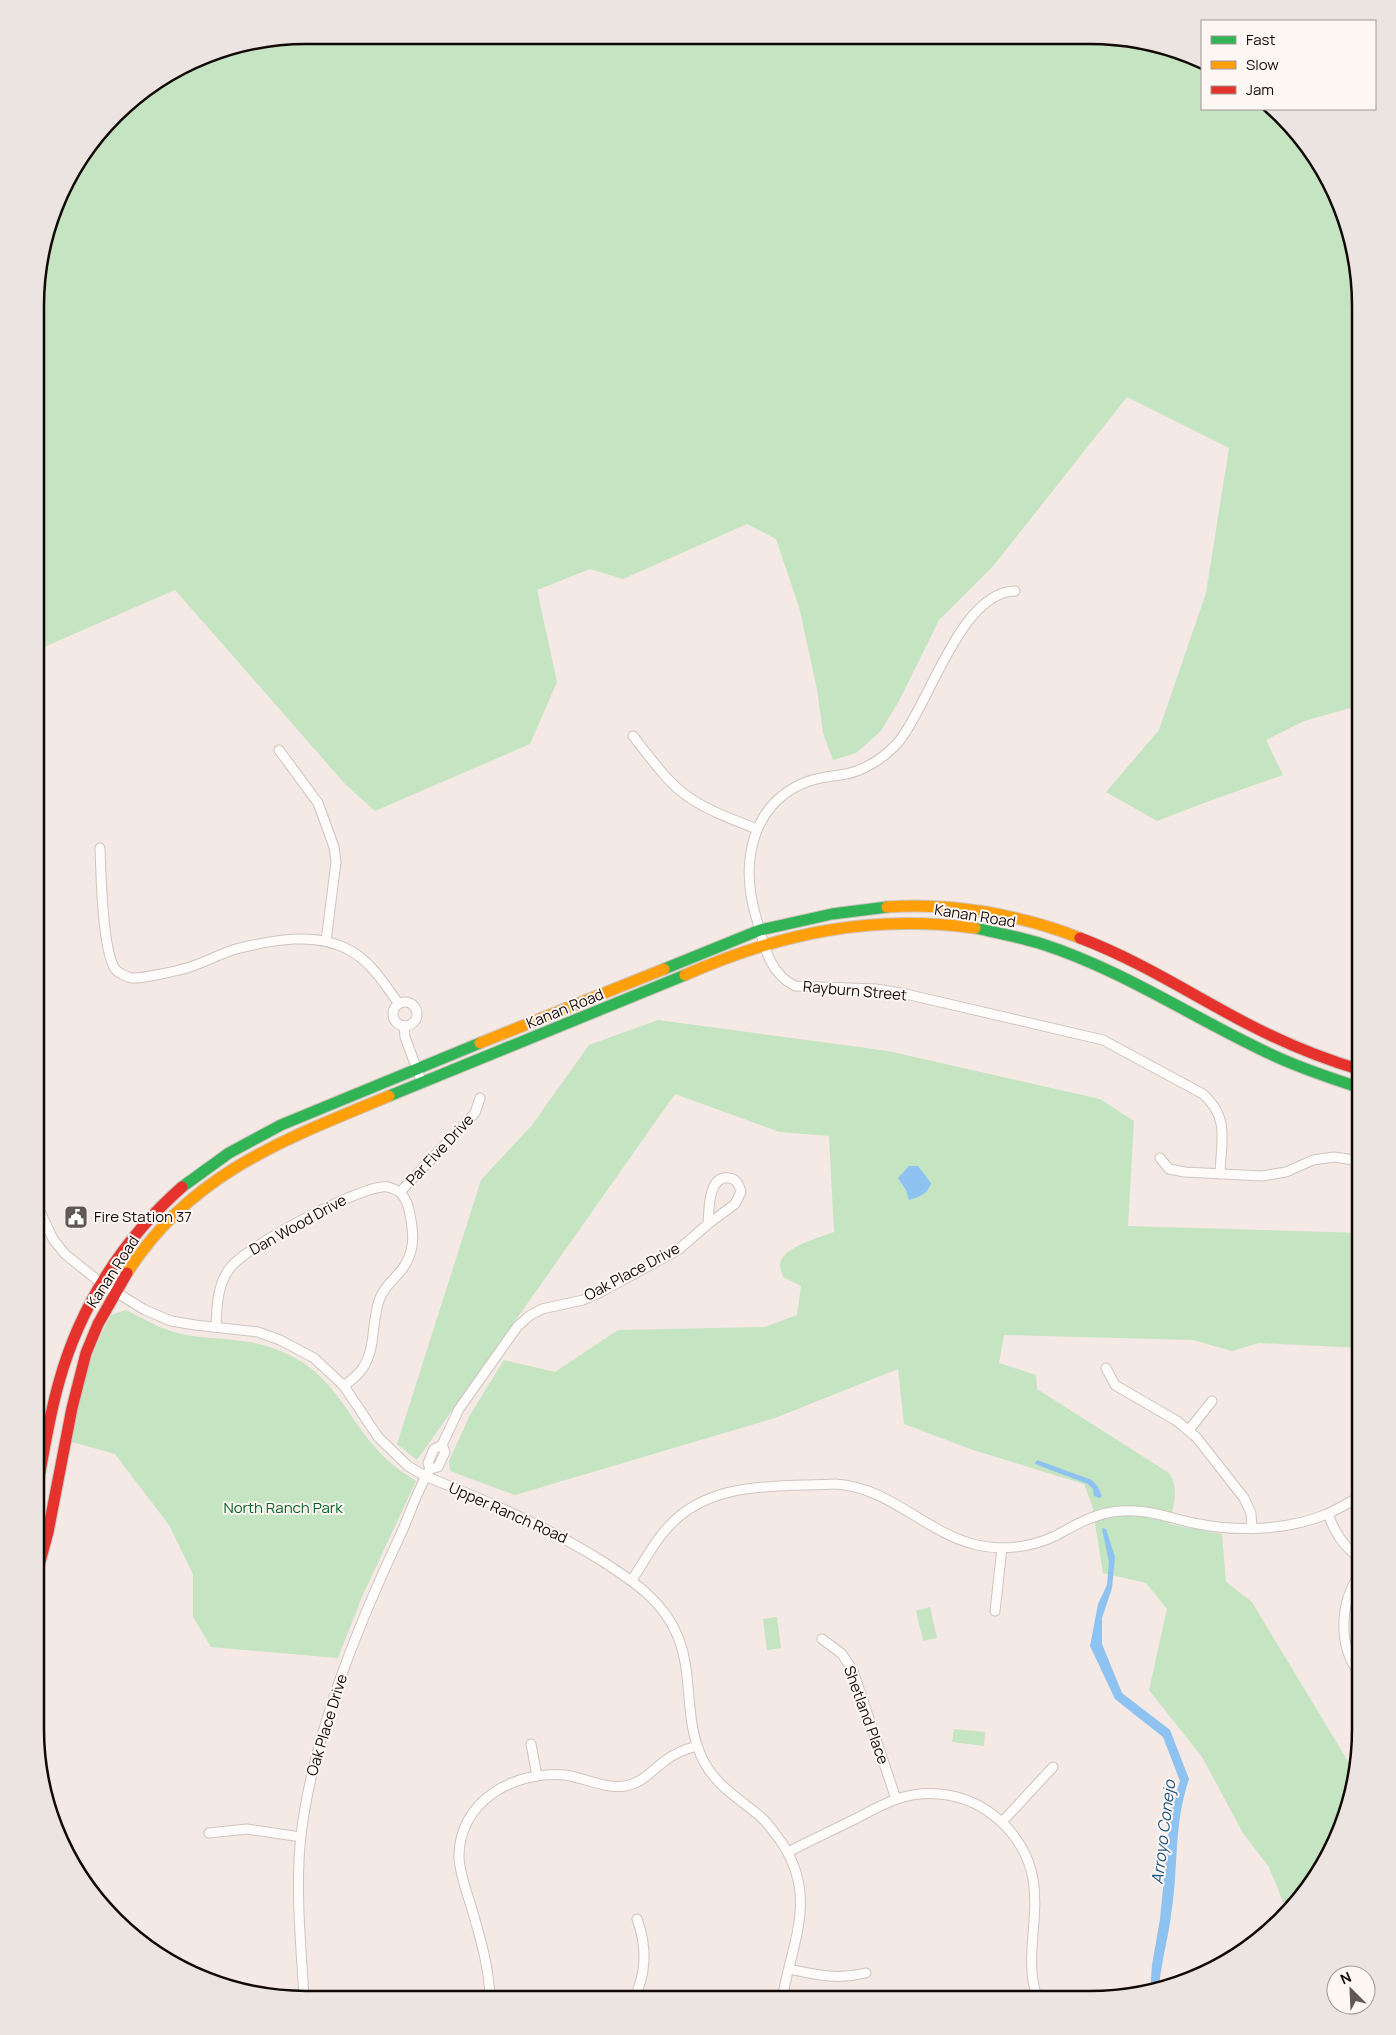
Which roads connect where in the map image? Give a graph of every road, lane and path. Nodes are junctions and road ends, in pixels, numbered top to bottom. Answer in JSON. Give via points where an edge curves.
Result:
{"nodes":[{"id":1,"x":1015,"y":590,"type":"dead end"},
{"id":2,"x":633,"y":736,"type":"dead end"},
{"id":3,"x":279,"y":750,"type":"dead end"},
{"id":4,"x":756,"y":829,"type":"junction"},
{"id":5,"x":100,"y":848,"type":"dead end"},
{"id":6,"x":760,"y":930,"type":"junction"},
{"id":7,"x":326,"y":941,"type":"junction"},
{"id":8,"x":765,"y":944,"type":"junction"},
{"id":9,"x":398,"y":1004,"type":"junction"},
{"id":10,"x":404,"y":1026,"type":"junction"},
{"id":11,"x":1352,"y":1068,"type":"edge"},
{"id":12,"x":416,"y":1069,"type":"junction"},
{"id":13,"x":422,"y":1083,"type":"junction"},
{"id":14,"x":1352,"y":1086,"type":"edge"},
{"id":15,"x":480,"y":1098,"type":"dead end"},
{"id":16,"x":1160,"y":1158,"type":"dead end"},
{"id":17,"x":1352,"y":1160,"type":"edge"},
{"id":18,"x":1220,"y":1174,"type":"junction"},
{"id":19,"x":400,"y":1192,"type":"junction"},
{"id":20,"x":44,"y":1219,"type":"edge"},
{"id":21,"x":708,"y":1224,"type":"junction"},
{"id":22,"x":101,"y":1283,"type":"junction"},
{"id":23,"x":115,"y":1291,"type":"junction"},
{"id":24,"x":216,"y":1327,"type":"junction"},
{"id":25,"x":1106,"y":1368,"type":"dead end"},
{"id":26,"x":344,"y":1386,"type":"junction"},
{"id":27,"x":1212,"y":1400,"type":"dead end"},
{"id":28,"x":1189,"y":1430,"type":"junction"},
{"id":29,"x":44,"y":1454,"type":"edge"},
{"id":30,"x":428,"y":1472,"type":"junction"},
{"id":31,"x":1352,"y":1500,"type":"edge"},
{"id":32,"x":1328,"y":1514,"type":"junction"},
{"id":33,"x":1252,"y":1529,"type":"junction"},
{"id":34,"x":1002,"y":1548,"type":"junction"},
{"id":35,"x":1352,"y":1551,"type":"edge"},
{"id":36,"x":44,"y":1552,"type":"edge"},
{"id":37,"x":632,"y":1580,"type":"junction"},
{"id":38,"x":1352,"y":1590,"type":"edge"},
{"id":39,"x":994,"y":1611,"type":"dead end"},
{"id":40,"x":822,"y":1639,"type":"dead end"},
{"id":41,"x":1352,"y":1662,"type":"edge"},
{"id":42,"x":531,"y":1744,"type":"dead end"},
{"id":43,"x":697,"y":1746,"type":"junction"},
{"id":44,"x":1053,"y":1767,"type":"dead end"},
{"id":45,"x":537,"y":1776,"type":"junction"},
{"id":46,"x":896,"y":1800,"type":"junction"},
{"id":47,"x":1002,"y":1822,"type":"junction"},
{"id":48,"x":209,"y":1833,"type":"dead end"},
{"id":49,"x":301,"y":1837,"type":"junction"},
{"id":50,"x":788,"y":1852,"type":"junction"},
{"id":51,"x":637,"y":1919,"type":"dead end"},
{"id":52,"x":789,"y":1969,"type":"junction"},
{"id":53,"x":866,"y":1973,"type":"dead end"},
{"id":54,"x":304,"y":1991,"type":"edge"},
{"id":55,"x":490,"y":1991,"type":"edge"},
{"id":56,"x":637,"y":1991,"type":"edge"},
{"id":57,"x":784,"y":1991,"type":"edge"},
{"id":58,"x":1035,"y":1991,"type":"edge"}],
"edges":[{"from":1,"to":4,"type":"street","name":"Rayburn Street","via":[[1005,591],[985,601],[968,620],[907,729],[891,750],[860,769],[808,782],[785,793]]},
{"from":2,"to":4,"type":"street","via":[[670,781],[689,797],[706,808]]},
{"from":3,"to":7,"type":"street","via":[[318,804],[334,847],[336,862]]},
{"from":4,"to":6,"type":"street","name":"Rayburn Street","via":[[749,880],[751,901]]},
{"from":5,"to":7,"type":"street","via":[[111,961],[117,972],[130,978],[186,969],[236,949],[282,941]]},
{"from":6,"to":8,"type":"street","name":"Rayburn Street"},
{"from":6,"to":11,"type":"main road","name":"Kanan Road","via":[[822,915],[895,907],[956,909],[1018,919],[1065,932],[1110,950],[1297,1048]]},
{"from":6,"to":12,"type":"main road","name":"Kanan Road"},
{"from":7,"to":9,"type":"street","via":[[352,951],[368,963]]},
{"from":8,"to":13,"type":"main road","name":"Kanan Road"},
{"from":8,"to":14,"type":"main road","name":"Kanan Road","via":[[850,926],[894,923],[955,926],[1015,936],[1104,967],[1291,1065]]},
{"from":8,"to":18,"type":"street","name":"Rayburn Street","via":[[775,971],[795,986],[876,989],[906,994],[1088,1035],[1118,1047],[1214,1103],[1222,1124]]},
{"from":9,"to":10,"type":"street","via":[[393,1016]]},
{"from":9,"to":10,"type":"street","via":[[408,1002],[416,1010],[414,1021]]},
{"from":10,"to":12,"type":"street"},
{"from":12,"to":13,"type":"street"},
{"from":12,"to":22,"type":"main road","name":"Kanan Road","via":[[286,1122],[215,1162],[192,1179],[153,1217],[128,1244]]},
{"from":13,"to":23,"type":"main road","name":"Kanan Road","via":[[292,1136],[220,1177],[164,1227],[142,1251]]},
{"from":15,"to":19,"type":"street","name":"Par Five Drive","via":[[475,1113]]},
{"from":16,"to":18,"type":"street","via":[[1169,1169]]},
{"from":17,"to":18,"type":"street","via":[[1334,1157],[1313,1160],[1274,1175]]},
{"from":19,"to":24,"type":"street","name":"Dan Wood Drive","via":[[383,1187],[345,1198],[242,1256],[221,1284]]},
{"from":19,"to":26,"type":"street","name":"Par Five Drive","via":[[408,1204],[414,1241],[411,1252],[404,1267],[380,1298],[366,1362]]},
{"from":20,"to":22,"type":"street","name":"Upper Ranch Road","via":[[65,1254]]},
{"from":21,"to":21,"type":"street","name":"Oak Place Drive","via":[[739,1198],[742,1192],[733,1179],[725,1177],[713,1186]]},
{"from":21,"to":30,"type":"street","name":"Oak Place Drive","via":[[678,1250],[599,1293],[542,1309],[529,1316],[517,1327],[459,1409],[442,1446],[434,1449]]},
{"from":22,"to":23,"type":"street","name":"Upper Ranch Road"},
{"from":22,"to":29,"type":"main road","name":"Kanan Road","via":[[85,1313],[59,1381]]},
{"from":23,"to":24,"type":"street","name":"Upper Ranch Road","via":[[145,1310],[171,1321]]},
{"from":23,"to":36,"type":"main road","name":"Kanan Road","via":[[102,1312],[77,1382]]},
{"from":24,"to":26,"type":"street","name":"Upper Ranch Road","via":[[258,1332],[280,1340],[314,1358]]},
{"from":25,"to":28,"type":"street","via":[[1115,1385]]},
{"from":26,"to":30,"type":"street","name":"Upper Ranch Road","via":[[378,1437],[408,1466]]},
{"from":27,"to":28,"type":"street"},
{"from":28,"to":33,"type":"street","via":[[1244,1498]]},
{"from":30,"to":37,"type":"street","name":"Upper Ranch Road","via":[[542,1526]]},
{"from":30,"to":49,"type":"street","name":"Oak Place Drive","via":[[378,1584],[338,1686],[310,1781]]},
{"from":31,"to":32,"type":"street"},
{"from":32,"to":33,"type":"street","via":[[1290,1525]]},
{"from":32,"to":35,"type":"street","via":[[1341,1541]]},
{"from":33,"to":34,"type":"street","via":[[1214,1527],[1150,1512],[1124,1510],[1089,1518],[1037,1543]]},
{"from":34,"to":37,"type":"street","via":[[979,1546],[957,1539],[888,1499],[852,1485],[750,1489],[716,1495],[682,1514],[662,1535]]},
{"from":34,"to":39,"type":"street"},
{"from":37,"to":43,"type":"street","name":"Upper Ranch Road","via":[[660,1606],[679,1639]]},
{"from":38,"to":41,"type":"street","via":[[1344,1627]]},
{"from":40,"to":46,"type":"street","name":"Shetland Place","via":[[842,1654],[853,1671]]},
{"from":42,"to":45,"type":"street"},
{"from":43,"to":45,"type":"street","via":[[673,1756],[636,1783],[626,1786],[606,1786],[566,1775]]},
{"from":43,"to":50,"type":"street","name":"Upper Ranch Road","via":[[717,1780],[732,1796],[765,1820]]},
{"from":44,"to":47,"type":"street"},
{"from":45,"to":55,"type":"street","via":[[507,1784],[486,1797],[470,1817],[461,1841],[461,1873],[486,1957]]},
{"from":46,"to":47,"type":"street","via":[[927,1794],[954,1796],[980,1806]]},
{"from":46,"to":50,"type":"street"},
{"from":47,"to":58,"type":"street","via":[[1022,1848],[1033,1880],[1031,1968]]},
{"from":48,"to":49,"type":"street","via":[[247,1829]]},
{"from":49,"to":54,"type":"street","name":"Oak Place Drive","via":[[299,1905]]},
{"from":50,"to":52,"type":"street","name":"Upper Ranch Road","via":[[798,1877],[801,1912]]},
{"from":51,"to":56,"type":"street","via":[[645,1961]]},
{"from":52,"to":53,"type":"street","via":[[834,1978]]},
{"from":52,"to":57,"type":"street","name":"Upper Ranch Road"}]}
